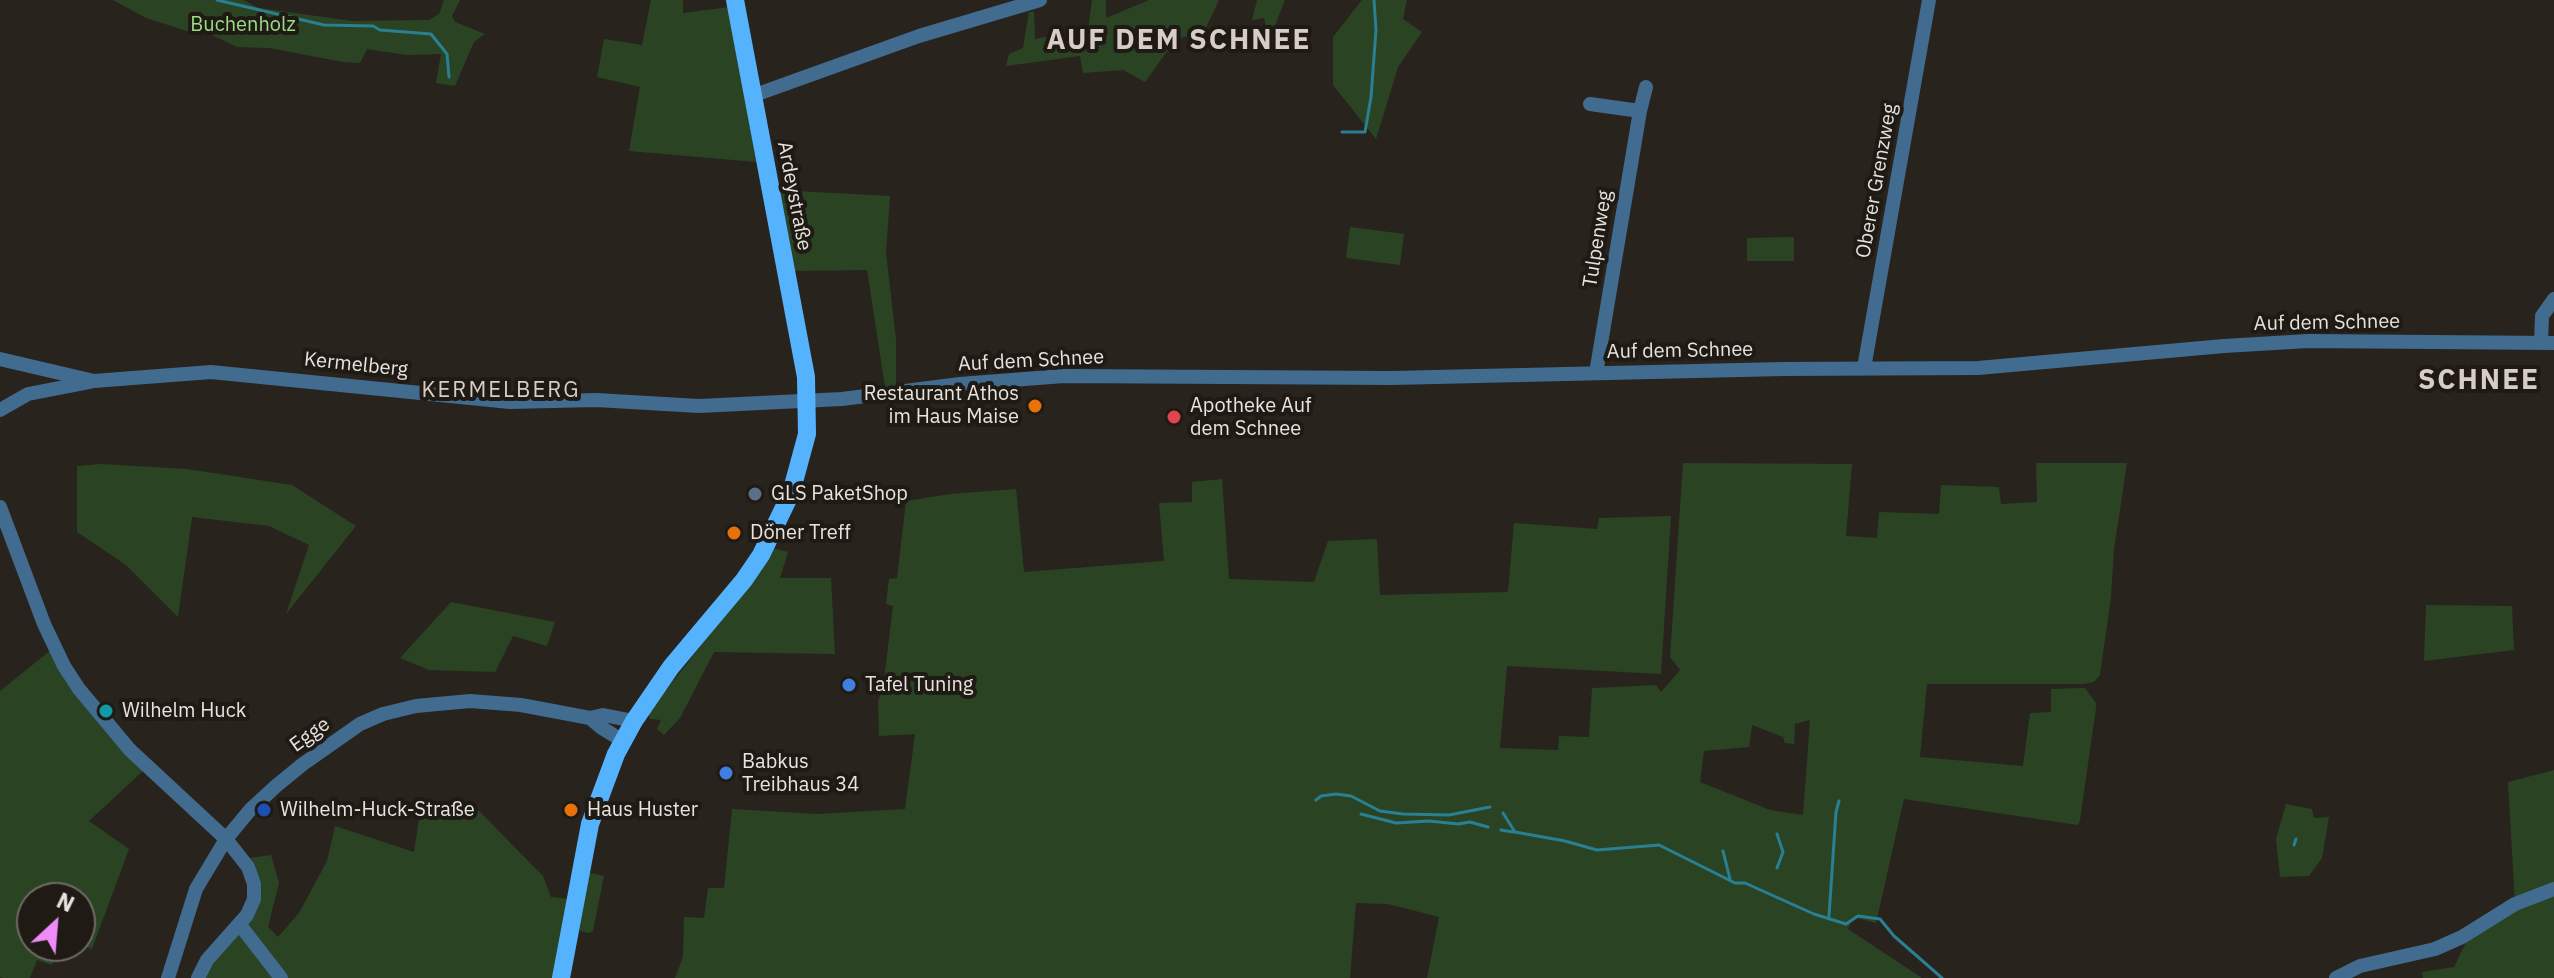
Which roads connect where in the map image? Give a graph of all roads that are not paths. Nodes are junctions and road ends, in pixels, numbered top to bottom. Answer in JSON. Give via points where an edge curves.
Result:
{"nodes":[{"id":1,"x":735,"y":0,"type":"edge"},
{"id":2,"x":1040,"y":0,"type":"edge"},
{"id":3,"x":1929,"y":0,"type":"edge"},
{"id":4,"x":1646,"y":87,"type":"dead end"},
{"id":5,"x":752,"y":96,"type":"junction"},
{"id":6,"x":1590,"y":104,"type":"dead end"},
{"id":7,"x":1640,"y":111,"type":"junction"},
{"id":8,"x":2554,"y":299,"type":"edge"},
{"id":9,"x":2547,"y":343,"type":"edge"},
{"id":10,"x":0,"y":359,"type":"edge"},
{"id":11,"x":1864,"y":368,"type":"junction"},
{"id":12,"x":1596,"y":373,"type":"junction"},
{"id":13,"x":94,"y":381,"type":"junction"},
{"id":14,"x":806,"y":400,"type":"junction"},
{"id":15,"x":0,"y":410,"type":"edge"},
{"id":16,"x":0,"y":507,"type":"edge"},
{"id":17,"x":590,"y":718,"type":"junction"},
{"id":18,"x":634,"y":721,"type":"junction"},
{"id":19,"x":623,"y":741,"type":"junction"},
{"id":20,"x":226,"y":839,"type":"junction"},
{"id":21,"x":2554,"y":889,"type":"edge"},
{"id":22,"x":240,"y":925,"type":"junction"},
{"id":23,"x":168,"y":978,"type":"edge"},
{"id":24,"x":198,"y":978,"type":"edge"},
{"id":25,"x":281,"y":978,"type":"edge"},
{"id":26,"x":561,"y":978,"type":"edge"},
{"id":27,"x":2336,"y":978,"type":"edge"}],
"edges":[{"from":1,"to":5,"type":"main road","name":"Ardeystraße"},
{"from":2,"to":5,"type":"street","via":[[919,36]]},
{"from":3,"to":11,"type":"street","name":"Oberer Grenzweg"},
{"from":4,"to":7,"type":"street","name":"Tulpenweg"},
{"from":5,"to":14,"type":"main road","name":"Ardeystraße","via":[[792,298]]},
{"from":6,"to":7,"type":"street"},
{"from":7,"to":12,"type":"street","name":"Tulpenweg"},
{"from":8,"to":9,"type":"street","via":[[2542,316]]},
{"from":9,"to":11,"type":"street","name":"Auf dem Schnee","via":[[2308,341],[1978,368]]},
{"from":10,"to":13,"type":"street","name":"Kermelberg"},
{"from":11,"to":12,"type":"street","name":"Auf dem Schnee"},
{"from":12,"to":14,"type":"street","name":"Auf dem Schnee","via":[[1064,376]]},
{"from":13,"to":14,"type":"street","name":"Kermelberg","via":[[211,372],[510,402],[699,406]]},
{"from":13,"to":15,"type":"street","via":[[28,394]]},
{"from":14,"to":18,"type":"main road","name":"Ardeystraße","via":[[807,434],[781,518],[744,580],[671,667]]},
{"from":16,"to":20,"type":"street","via":[[44,624],[79,689],[130,750]]},
{"from":17,"to":18,"type":"street","name":"Egge"},
{"from":17,"to":19,"type":"street","name":"Egge"},
{"from":17,"to":20,"type":"street","name":"Egge","via":[[470,701],[428,704],[372,718],[303,764],[257,803]]},
{"from":18,"to":19,"type":"main road","name":"Ardeystraße"},
{"from":19,"to":26,"type":"main road","name":"Ardeystraße","via":[[590,824]]},
{"from":20,"to":22,"type":"street","via":[[254,884],[254,899]]},
{"from":20,"to":23,"type":"street","name":"Egge","via":[[193,896]]},
{"from":21,"to":27,"type":"street","via":[[2515,904],[2435,949],[2360,966]]},
{"from":22,"to":24,"type":"street","via":[[207,960]]},
{"from":22,"to":25,"type":"street"}]}
